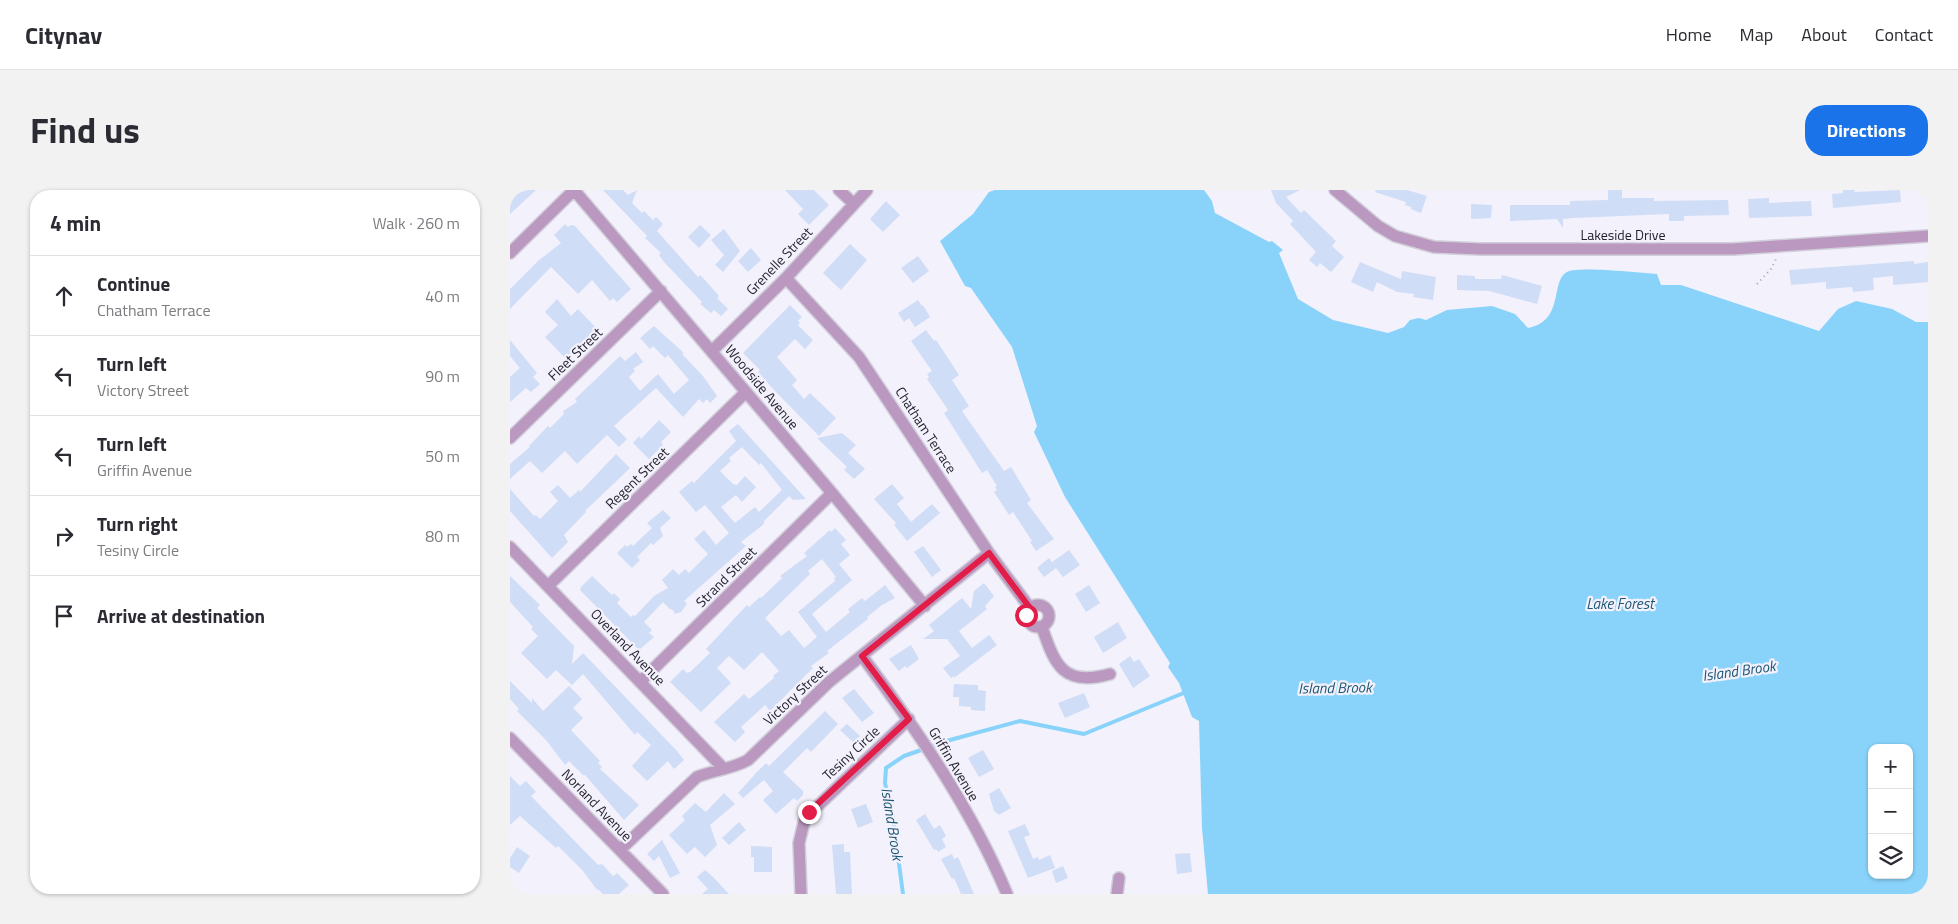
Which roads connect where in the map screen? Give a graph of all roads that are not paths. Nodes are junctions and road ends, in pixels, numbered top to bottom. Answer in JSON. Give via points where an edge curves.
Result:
{"nodes":[{"id":1,"x":574,"y":190,"type":"edge"},
{"id":2,"x":839,"y":190,"type":"edge"},
{"id":3,"x":867,"y":190,"type":"edge"},
{"id":4,"x":1335,"y":190,"type":"edge"},
{"id":5,"x":854,"y":204,"type":"junction"},
{"id":6,"x":1928,"y":236,"type":"edge"},
{"id":7,"x":510,"y":253,"type":"edge"},
{"id":8,"x":786,"y":278,"type":"junction"},
{"id":9,"x":661,"y":291,"type":"junction"},
{"id":10,"x":712,"y":351,"type":"junction"},
{"id":11,"x":746,"y":392,"type":"junction"},
{"id":12,"x":510,"y":438,"type":"edge"},
{"id":13,"x":832,"y":493,"type":"junction"},
{"id":14,"x":510,"y":547,"type":"edge"},
{"id":15,"x":989,"y":553,"type":"junction"},
{"id":16,"x":548,"y":586,"type":"junction"},
{"id":17,"x":925,"y":606,"type":"junction"},
{"id":18,"x":1030,"y":608,"type":"junction"},
{"id":19,"x":1042,"y":627,"type":"junction"},
{"id":20,"x":862,"y":656,"type":"junction"},
{"id":21,"x":1110,"y":674,"type":"dead end"},
{"id":22,"x":640,"y":682,"type":"junction"},
{"id":23,"x":909,"y":719,"type":"junction"},
{"id":24,"x":510,"y":738,"type":"edge"},
{"id":25,"x":724,"y":768,"type":"junction"},
{"id":26,"x":620,"y":850,"type":"junction"},
{"id":27,"x":1119,"y":878,"type":"dead end"},
{"id":28,"x":663,"y":894,"type":"edge"},
{"id":29,"x":801,"y":894,"type":"edge"},
{"id":30,"x":1007,"y":894,"type":"edge"},
{"id":31,"x":1117,"y":894,"type":"edge"}],
"edges":[{"from":1,"to":7,"type":"street"},
{"from":1,"to":9,"type":"street","name":"Woodside Avenue"},
{"from":2,"to":5,"type":"street"},
{"from":3,"to":5,"type":"street","name":"Grenelle Street"},
{"from":4,"to":6,"type":"street","name":"Lakeside Drive","via":[[1395,236],[1434,247],[1662,250]]},
{"from":5,"to":8,"type":"street","name":"Grenelle Street"},
{"from":8,"to":10,"type":"street","name":"Grenelle Street"},
{"from":8,"to":15,"type":"street","name":"Chatham Terrace","via":[[859,357]]},
{"from":9,"to":10,"type":"street","name":"Woodside Avenue"},
{"from":9,"to":12,"type":"street","name":"Fleet Street"},
{"from":10,"to":11,"type":"street","name":"Woodside Avenue"},
{"from":11,"to":13,"type":"street","name":"Woodside Avenue"},
{"from":11,"to":16,"type":"street","name":"Regent Street"},
{"from":13,"to":17,"type":"street","name":"Woodside Avenue"},
{"from":13,"to":22,"type":"street","name":"Strand Street"},
{"from":14,"to":16,"type":"street","name":"Overland Avenue"},
{"from":15,"to":17,"type":"street","name":"Victory Street"},
{"from":15,"to":18,"type":"street","name":"Chatham Terrace"},
{"from":16,"to":22,"type":"street","name":"Overland Avenue"},
{"from":17,"to":20,"type":"street","name":"Victory Street"},
{"from":18,"to":19,"type":"street","name":"Chatham Terrace","via":[[1026,615],[1028,622],[1034,627]]},
{"from":18,"to":19,"type":"street","name":"Chatham Terrace","via":[[1038,605],[1048,611],[1048,620]]},
{"from":19,"to":21,"type":"street","via":[[1056,663],[1067,672],[1090,680]]},
{"from":20,"to":23,"type":"street","name":"Griffin Avenue"},
{"from":20,"to":25,"type":"street","name":"Victory Street","via":[[829,682],[748,760],[737,767]]},
{"from":22,"to":25,"type":"street","name":"Overland Avenue"},
{"from":23,"to":29,"type":"street","name":"Tesiny Circle","via":[[805,818],[799,843]]},
{"from":23,"to":30,"type":"street","name":"Griffin Avenue","via":[[990,855]]},
{"from":24,"to":26,"type":"street","name":"Norland Avenue"},
{"from":25,"to":26,"type":"street","name":"Victory Street","via":[[696,778]]},
{"from":26,"to":28,"type":"street","name":"Norland Avenue"},
{"from":27,"to":31,"type":"street"}]}
